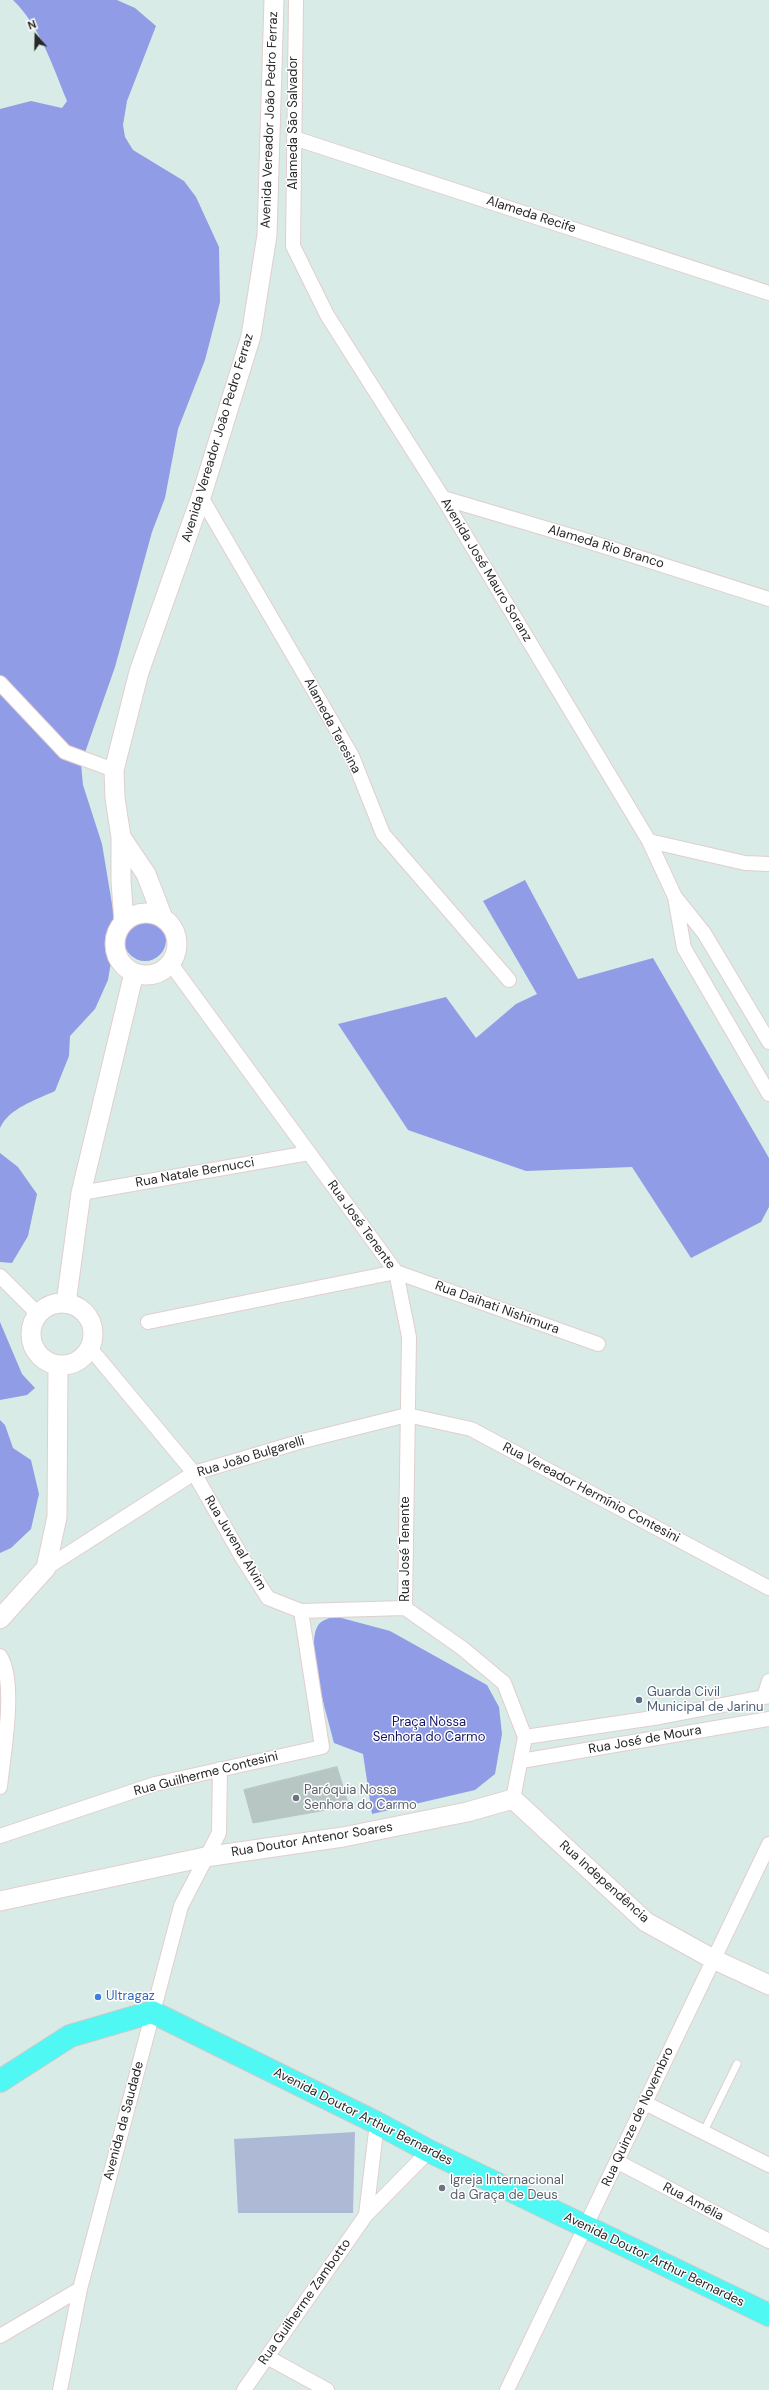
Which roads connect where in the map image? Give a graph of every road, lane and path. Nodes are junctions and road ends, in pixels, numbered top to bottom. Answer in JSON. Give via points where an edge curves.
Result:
{"nodes":[{"id":1,"x":274,"y":0,"type":"edge"},
{"id":2,"x":296,"y":0,"type":"edge"},
{"id":3,"x":294,"y":138,"type":"junction"},
{"id":4,"x":293,"y":246,"type":"joint"},
{"id":5,"x":769,"y":293,"type":"edge"},
{"id":6,"x":202,"y":497,"type":"junction"},
{"id":7,"x":443,"y":498,"type":"junction"},
{"id":8,"x":769,"y":599,"type":"edge"},
{"id":9,"x":0,"y":683,"type":"edge"},
{"id":10,"x":114,"y":770,"type":"junction"},
{"id":11,"x":121,"y":838,"type":"junction"},
{"id":12,"x":649,"y":841,"type":"junction"},
{"id":13,"x":769,"y":864,"type":"edge"},
{"id":14,"x":675,"y":897,"type":"junction"},
{"id":15,"x":163,"y":918,"type":"junction"},
{"id":16,"x":124,"y":922,"type":"junction"},
{"id":17,"x":171,"y":964,"type":"junction"},
{"id":18,"x":134,"y":973,"type":"junction"},
{"id":19,"x":509,"y":980,"type":"dead end"},
{"id":20,"x":769,"y":1042,"type":"edge"},
{"id":21,"x":769,"y":1094,"type":"edge"},
{"id":22,"x":309,"y":1153,"type":"junction"},
{"id":23,"x":81,"y":1193,"type":"junction"},
{"id":24,"x":396,"y":1272,"type":"junction"},
{"id":25,"x":0,"y":1276,"type":"edge"},
{"id":26,"x":66,"y":1303,"type":"junction"},
{"id":27,"x":38,"y":1314,"type":"junction"},
{"id":28,"x":148,"y":1322,"type":"dead end"},
{"id":29,"x":598,"y":1344,"type":"dead end"},
{"id":30,"x":90,"y":1348,"type":"junction"},
{"id":31,"x":58,"y":1365,"type":"junction"},
{"id":32,"x":407,"y":1415,"type":"junction"},
{"id":33,"x":194,"y":1473,"type":"junction"},
{"id":34,"x":46,"y":1568,"type":"junction"},
{"id":35,"x":769,"y":1588,"type":"edge"},
{"id":36,"x":405,"y":1608,"type":"junction"},
{"id":37,"x":301,"y":1611,"type":"junction"},
{"id":38,"x":0,"y":1619,"type":"edge"},
{"id":39,"x":0,"y":1656,"type":"edge"},
{"id":40,"x":769,"y":1680,"type":"edge"},
{"id":41,"x":766,"y":1696,"type":"edge"},
{"id":42,"x":660,"y":1717,"type":"junction"},
{"id":43,"x":769,"y":1718,"type":"edge"},
{"id":44,"x":525,"y":1737,"type":"junction"},
{"id":45,"x":661,"y":1738,"type":"junction"},
{"id":46,"x":521,"y":1761,"type":"junction"},
{"id":47,"x":220,"y":1769,"type":"junction"},
{"id":48,"x":0,"y":1787,"type":"edge"},
{"id":49,"x":513,"y":1799,"type":"junction"},
{"id":50,"x":0,"y":1836,"type":"edge"},
{"id":51,"x":769,"y":1844,"type":"edge"},
{"id":52,"x":205,"y":1857,"type":"junction"},
{"id":53,"x":0,"y":1901,"type":"edge"},
{"id":54,"x":713,"y":1959,"type":"junction"},
{"id":55,"x":769,"y":1986,"type":"edge"},
{"id":56,"x":152,"y":2012,"type":"junction"},
{"id":57,"x":737,"y":2064,"type":"dead end"},
{"id":58,"x":0,"y":2081,"type":"edge"},
{"id":59,"x":645,"y":2102,"type":"junction"},
{"id":60,"x":377,"y":2123,"type":"junction"},
{"id":61,"x":704,"y":2131,"type":"junction"},
{"id":62,"x":429,"y":2151,"type":"junction"},
{"id":63,"x":618,"y":2162,"type":"junction"},
{"id":64,"x":769,"y":2165,"type":"edge"},
{"id":65,"x":366,"y":2215,"type":"junction"},
{"id":66,"x":586,"y":2227,"type":"junction"},
{"id":67,"x":769,"y":2241,"type":"edge"},
{"id":68,"x":80,"y":2289,"type":"junction"},
{"id":69,"x":769,"y":2315,"type":"edge"},
{"id":70,"x":0,"y":2336,"type":"edge"},
{"id":71,"x":267,"y":2357,"type":"junction"},
{"id":72,"x":60,"y":2390,"type":"edge"},
{"id":73,"x":244,"y":2390,"type":"edge"},
{"id":74,"x":327,"y":2390,"type":"edge"},
{"id":75,"x":507,"y":2390,"type":"edge"}],
"edges":[{"from":1,"to":6,"type":"main road","name":"Avenida Vereador João Pedro Ferraz","via":[[267,235],[251,336]]},
{"from":2,"to":3,"type":"street","name":"Alameda São Salvador"},
{"from":3,"to":4,"type":"street","name":"Alameda São Salvador"},
{"from":3,"to":5,"type":"street","name":"Alameda Recife"},
{"from":4,"to":7,"type":"street","name":"Avenida José Mauro Soranz","via":[[327,315]]},
{"from":6,"to":10,"type":"main road","name":"Avenida Vereador João Pedro Ferraz","via":[[139,672]]},
{"from":6,"to":19,"type":"street","name":"Alameda Teresina","via":[[352,756],[383,834]]},
{"from":7,"to":8,"type":"street","name":"Alameda Rio Branco"},
{"from":7,"to":12,"type":"street","name":"Avenida José Mauro Soranz"},
{"from":9,"to":10,"type":"street","via":[[66,752]]},
{"from":10,"to":11,"type":"main road","name":"Avenida Vereador João Pedro Ferraz"},
{"from":11,"to":15,"type":"main road","name":"Avenida Vereador João Pedro Ferraz","via":[[146,874]]},
{"from":11,"to":16,"type":"main road","name":"Avenida Vereador João Pedro Ferraz"},
{"from":12,"to":13,"type":"street","via":[[745,863]]},
{"from":12,"to":14,"type":"street","name":"Avenida José Mauro Soranz"},
{"from":14,"to":20,"type":"street","name":"Avenida José Mauro Soranz","via":[[704,933]]},
{"from":14,"to":21,"type":"street","name":"Avenida José Mauro Soranz","via":[[684,948]]},
{"from":15,"to":16,"type":"main road","via":[[143,913]]},
{"from":15,"to":17,"type":"main road","via":[[171,925],[178,944]]},
{"from":16,"to":18,"type":"main road","via":[[116,935],[115,950],[125,968]]},
{"from":17,"to":18,"type":"main road","via":[[154,975]]},
{"from":17,"to":22,"type":"street","name":"Rua José Tenente"},
{"from":18,"to":23,"type":"main road"},
{"from":22,"to":23,"type":"street","name":"Rua Natale Bernucci"},
{"from":22,"to":24,"type":"street","name":"Rua José Tenente"},
{"from":23,"to":26,"type":"main road"},
{"from":24,"to":28,"type":"street"},
{"from":24,"to":29,"type":"street","name":"Rua Daihati Nishimura"},
{"from":24,"to":32,"type":"street","name":"Rua José Tenente","via":[[409,1337]]},
{"from":25,"to":27,"type":"street"},
{"from":26,"to":27,"type":"main road","via":[[56,1304]]},
{"from":26,"to":30,"type":"main road","via":[[76,1306],[90,1320],[93,1339]]},
{"from":27,"to":31,"type":"main road","via":[[30,1334],[32,1344],[37,1354],[45,1361]]},
{"from":30,"to":31,"type":"main road","via":[[76,1363]]},
{"from":30,"to":33,"type":"street","name":"Rua Juvenal Alvim"},
{"from":31,"to":34,"type":"main road","via":[[57,1517]]},
{"from":32,"to":33,"type":"street","name":"Rua João Bulgarelli","via":[[300,1442]]},
{"from":32,"to":35,"type":"street","name":"Rua Vereador Hermínio Contesini","via":[[471,1429]]},
{"from":32,"to":36,"type":"street","name":"Rua José Tenente"},
{"from":33,"to":34,"type":"street","name":"Rua João Bulgarelli"},
{"from":33,"to":37,"type":"street","name":"Rua Juvenal Alvim","via":[[268,1598]]},
{"from":34,"to":38,"type":"main road"},
{"from":36,"to":37,"type":"street"},
{"from":36,"to":44,"type":"street","via":[[462,1648],[504,1683]]},
{"from":37,"to":47,"type":"street","name":"Rua Guilherme Contesini","via":[[322,1747]]},
{"from":39,"to":48,"type":"street","via":[[9,1686]]},
{"from":40,"to":41,"type":"street"},
{"from":41,"to":42,"type":"street","name":"Rua José de Moura"},
{"from":42,"to":44,"type":"street","name":"Rua José de Moura"},
{"from":42,"to":45,"type":"street"},
{"from":43,"to":45,"type":"street","name":"Rua José de Moura"},
{"from":44,"to":46,"type":"street"},
{"from":45,"to":46,"type":"street","name":"Rua José de Moura"},
{"from":46,"to":49,"type":"street"},
{"from":47,"to":50,"type":"street","name":"Rua Guilherme Contesini","via":[[155,1784]]},
{"from":47,"to":52,"type":"street","name":"Avenida da Saudade","via":[[219,1832]]},
{"from":49,"to":52,"type":"main road","name":"Rua Doutor Antenor Soares","via":[[467,1812],[343,1837]]},
{"from":49,"to":54,"type":"main road","name":"Rua Independência","via":[[646,1922]]},
{"from":51,"to":54,"type":"street","name":"Rua Quinze de Novembro"},
{"from":52,"to":53,"type":"main road","name":"Rua Doutor Antenor Soares"},
{"from":52,"to":56,"type":"street","name":"Avenida da Saudade","via":[[181,1906]]},
{"from":54,"to":55,"type":"main road","name":"Rua Independência"},
{"from":54,"to":59,"type":"street","name":"Rua Quinze de Novembro"},
{"from":56,"to":58,"type":"main road","via":[[70,2036]]},
{"from":56,"to":60,"type":"main road","name":"Avenida Doutor Arthur Bernardes"},
{"from":56,"to":68,"type":"street","name":"Avenida da Saudade"},
{"from":57,"to":61,"type":"lane"},
{"from":59,"to":61,"type":"street"},
{"from":59,"to":63,"type":"street","name":"Rua Quinze de Novembro"},
{"from":60,"to":62,"type":"main road","name":"Avenida Doutor Arthur Bernardes"},
{"from":60,"to":65,"type":"street","name":"Rua Guilherme Zambotto"},
{"from":61,"to":64,"type":"street"},
{"from":62,"to":65,"type":"street","name":"Rua Guilherme Zambotto"},
{"from":62,"to":66,"type":"main road","name":"Avenida Doutor Arthur Bernardes"},
{"from":63,"to":66,"type":"street","name":"Rua Quinze de Novembro"},
{"from":63,"to":67,"type":"street","name":"Rua Amélia"},
{"from":65,"to":71,"type":"street","name":"Rua Guilherme Zambotto"},
{"from":66,"to":69,"type":"main road","name":"Avenida Doutor Arthur Bernardes"},
{"from":66,"to":75,"type":"street","name":"Rua Quinze de Novembro"},
{"from":68,"to":70,"type":"street"},
{"from":68,"to":72,"type":"street","name":"Avenida da Saudade"},
{"from":71,"to":73,"type":"street","name":"Rua Guilherme Zambotto"},
{"from":71,"to":74,"type":"street"}]}
